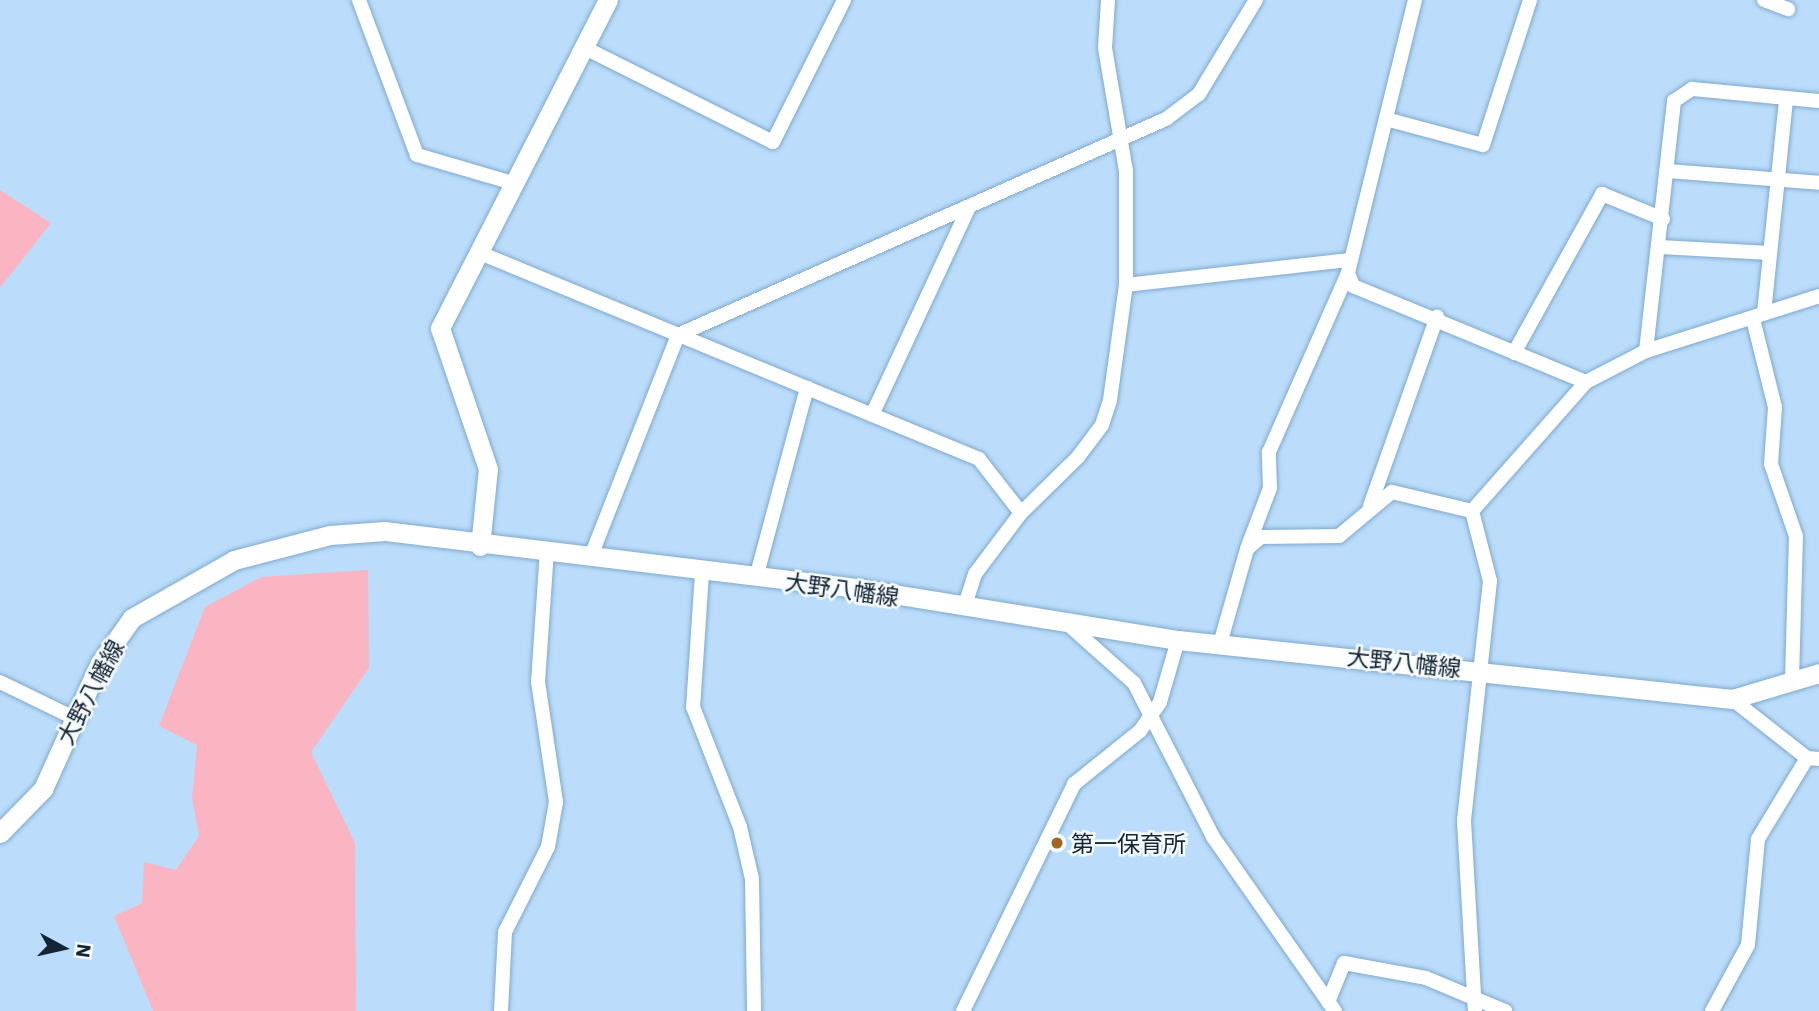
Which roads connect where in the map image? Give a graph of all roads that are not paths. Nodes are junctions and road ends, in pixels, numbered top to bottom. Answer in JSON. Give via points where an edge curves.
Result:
{"nodes":[{"id":1,"x":359,"y":0,"type":"edge"},
{"id":2,"x":608,"y":0,"type":"edge"},
{"id":3,"x":844,"y":0,"type":"edge"},
{"id":4,"x":1108,"y":0,"type":"edge"},
{"id":5,"x":1256,"y":0,"type":"edge"},
{"id":6,"x":1415,"y":0,"type":"edge"},
{"id":7,"x":1530,"y":0,"type":"edge"},
{"id":8,"x":1764,"y":0,"type":"edge"},
{"id":9,"x":1788,"y":9,"type":"dead end"},
{"id":10,"x":585,"y":48,"type":"junction"},
{"id":11,"x":1786,"y":100,"type":"junction"},
{"id":12,"x":1819,"y":101,"type":"edge"},
{"id":13,"x":1387,"y":119,"type":"junction"},
{"id":14,"x":1119,"y":141,"type":"junction"},
{"id":15,"x":1668,"y":171,"type":"junction"},
{"id":16,"x":1778,"y":179,"type":"junction"},
{"id":17,"x":1819,"y":183,"type":"edge"},
{"id":18,"x":516,"y":184,"type":"junction"},
{"id":19,"x":969,"y":207,"type":"junction"},
{"id":20,"x":1663,"y":219,"type":"junction"},
{"id":21,"x":1660,"y":247,"type":"junction"},
{"id":22,"x":480,"y":253,"type":"junction"},
{"id":23,"x":1770,"y":253,"type":"junction"},
{"id":24,"x":1349,"y":267,"type":"junction"},
{"id":25,"x":1126,"y":285,"type":"junction"},
{"id":26,"x":1819,"y":296,"type":"edge"},
{"id":27,"x":1758,"y":316,"type":"junction"},
{"id":28,"x":1437,"y":317,"type":"junction"},
{"id":29,"x":678,"y":335,"type":"junction"},
{"id":30,"x":1646,"y":351,"type":"junction"},
{"id":31,"x":1514,"y":353,"type":"junction"},
{"id":32,"x":1586,"y":382,"type":"junction"},
{"id":33,"x":807,"y":388,"type":"junction"},
{"id":34,"x":872,"y":415,"type":"junction"},
{"id":35,"x":1370,"y":506,"type":"junction"},
{"id":36,"x":1472,"y":511,"type":"junction"},
{"id":37,"x":1021,"y":513,"type":"junction"},
{"id":38,"x":480,"y":546,"type":"junction"},
{"id":39,"x":1247,"y":549,"type":"junction"},
{"id":40,"x":547,"y":551,"type":"junction"},
{"id":41,"x":591,"y":556,"type":"junction"},
{"id":42,"x":702,"y":573,"type":"junction"},
{"id":43,"x":757,"y":578,"type":"junction"},
{"id":44,"x":964,"y":608,"type":"junction"},
{"id":45,"x":1071,"y":627,"type":"junction"},
{"id":46,"x":1178,"y":640,"type":"junction"},
{"id":47,"x":1220,"y":644,"type":"junction"},
{"id":48,"x":1482,"y":670,"type":"junction"},
{"id":49,"x":1819,"y":673,"type":"edge"},
{"id":50,"x":0,"y":682,"type":"edge"},
{"id":51,"x":1792,"y":682,"type":"junction"},
{"id":52,"x":1732,"y":699,"type":"junction"},
{"id":53,"x":72,"y":717,"type":"junction"},
{"id":54,"x":1150,"y":717,"type":"junction"},
{"id":55,"x":1813,"y":759,"type":"edge"},
{"id":56,"x":0,"y":833,"type":"edge"},
{"id":57,"x":1475,"y":1005,"type":"edge"},
{"id":58,"x":1331,"y":1007,"type":"edge"},
{"id":59,"x":501,"y":1011,"type":"edge"},
{"id":60,"x":754,"y":1011,"type":"edge"},
{"id":61,"x":963,"y":1011,"type":"edge"},
{"id":62,"x":1505,"y":1011,"type":"edge"},
{"id":63,"x":1712,"y":1011,"type":"edge"}],
"edges":[{"from":1,"to":18,"type":"street","via":[[417,155]]},
{"from":2,"to":10,"type":"main road"},
{"from":3,"to":10,"type":"street","via":[[774,142]]},
{"from":4,"to":14,"type":"street","via":[[1105,48]]},
{"from":5,"to":14,"type":"street","via":[[1199,94]]},
{"from":6,"to":13,"type":"street"},
{"from":7,"to":13,"type":"street","via":[[1483,145]]},
{"from":8,"to":9,"type":"street"},
{"from":10,"to":18,"type":"main road"},
{"from":11,"to":12,"type":"street"},
{"from":11,"to":15,"type":"street","via":[[1692,89],[1682,94],[1674,101]]},
{"from":11,"to":16,"type":"street"},
{"from":13,"to":24,"type":"street"},
{"from":14,"to":19,"type":"street"},
{"from":14,"to":25,"type":"street","via":[[1126,171]]},
{"from":15,"to":16,"type":"street"},
{"from":15,"to":20,"type":"street"},
{"from":16,"to":17,"type":"street"},
{"from":16,"to":23,"type":"street"},
{"from":18,"to":22,"type":"main road"},
{"from":19,"to":29,"type":"street"},
{"from":19,"to":34,"type":"street"},
{"from":20,"to":21,"type":"street"},
{"from":20,"to":31,"type":"street","via":[[1602,194]]},
{"from":21,"to":23,"type":"street"},
{"from":21,"to":30,"type":"street"},
{"from":22,"to":29,"type":"street"},
{"from":22,"to":38,"type":"main road","via":[[440,328],[488,469]]},
{"from":23,"to":27,"type":"street"},
{"from":24,"to":25,"type":"street"},
{"from":24,"to":28,"type":"street","via":[[1353,286]]},
{"from":24,"to":39,"type":"street","via":[[1269,452],[1270,488]]},
{"from":25,"to":37,"type":"street","via":[[1102,425]]},
{"from":26,"to":27,"type":"street"},
{"from":27,"to":30,"type":"street"},
{"from":27,"to":51,"type":"street","via":[[1775,407],[1771,464],[1796,536]]},
{"from":28,"to":31,"type":"street"},
{"from":28,"to":35,"type":"street"},
{"from":29,"to":33,"type":"street"},
{"from":29,"to":41,"type":"street"},
{"from":30,"to":32,"type":"street"},
{"from":31,"to":32,"type":"street"},
{"from":32,"to":36,"type":"street"},
{"from":33,"to":34,"type":"street"},
{"from":33,"to":43,"type":"street"},
{"from":34,"to":37,"type":"street","via":[[979,459]]},
{"from":35,"to":36,"type":"street","via":[[1392,492]]},
{"from":35,"to":39,"type":"street","via":[[1339,536],[1261,537]]},
{"from":36,"to":48,"type":"street","via":[[1490,580]]},
{"from":37,"to":44,"type":"street","via":[[975,574]]},
{"from":38,"to":40,"type":"main road","name":"大野八幡線"},
{"from":38,"to":53,"type":"main road","name":"大野八幡線","via":[[385,531],[330,535],[234,560],[132,618]]},
{"from":39,"to":47,"type":"street"},
{"from":40,"to":41,"type":"main road","name":"大野八幡線"},
{"from":40,"to":59,"type":"street","via":[[538,682],[556,802],[548,847],[505,932]]},
{"from":41,"to":42,"type":"main road","name":"大野八幡線"},
{"from":42,"to":43,"type":"main road","name":"大野八幡線"},
{"from":42,"to":60,"type":"street","via":[[693,707],[740,827],[752,878]]},
{"from":43,"to":44,"type":"main road","name":"大野八幡線"},
{"from":44,"to":45,"type":"main road","name":"大野八幡線"},
{"from":45,"to":46,"type":"main road","name":"大野八幡線"},
{"from":45,"to":54,"type":"street","via":[[1134,683]]},
{"from":46,"to":47,"type":"main road","name":"大野八幡線"},
{"from":46,"to":54,"type":"street"},
{"from":47,"to":48,"type":"main road","name":"大野八幡線"},
{"from":48,"to":52,"type":"main road","name":"大野八幡線"},
{"from":48,"to":57,"type":"street","via":[[1470,734],[1464,821]]},
{"from":49,"to":51,"type":"main road","name":"大野八幡線"},
{"from":50,"to":53,"type":"street"},
{"from":51,"to":52,"type":"main road","name":"大野八幡線"},
{"from":52,"to":55,"type":"street"},
{"from":53,"to":56,"type":"main road","name":"大野八幡線","via":[[43,789]]},
{"from":54,"to":58,"type":"street","via":[[1213,837]]},
{"from":54,"to":61,"type":"street","via":[[1074,784]]},
{"from":55,"to":63,"type":"street","via":[[1758,839],[1748,945]]},
{"from":57,"to":58,"type":"street","via":[[1426,978],[1344,963]]},
{"from":57,"to":62,"type":"street"}]}
